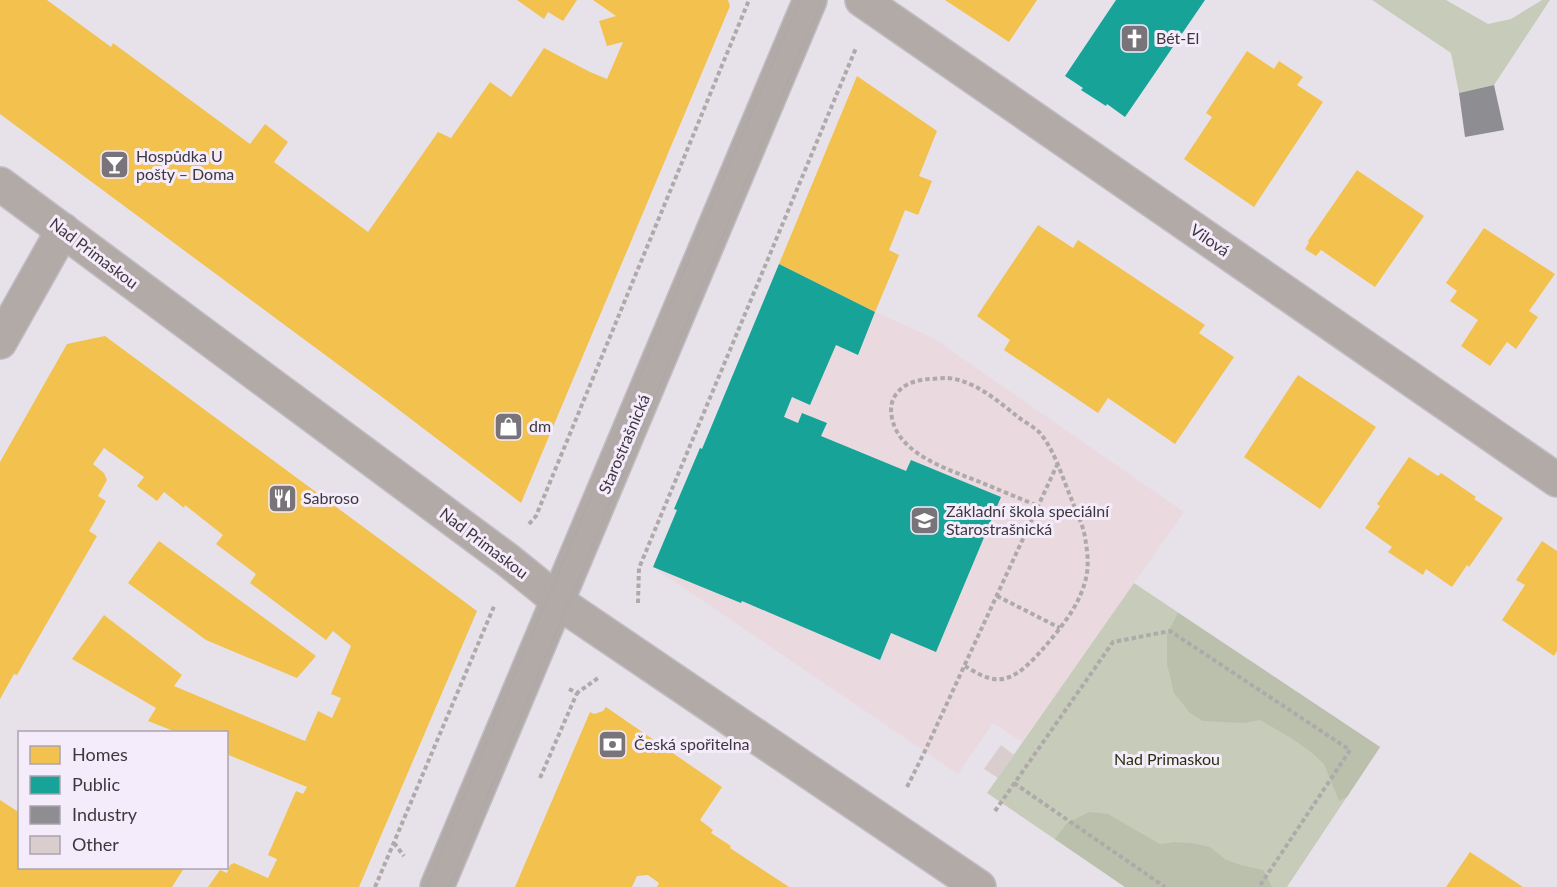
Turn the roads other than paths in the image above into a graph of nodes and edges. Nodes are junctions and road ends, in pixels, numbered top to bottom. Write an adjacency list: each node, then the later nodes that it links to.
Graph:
1 (810, 0): 7 (street, Starostrašnická)
2 (862, 0): 6 (street, Vilová)
3 (0, 184): 4 (street, Nad Primaskou)
4 (63, 230): 5 (street); 7 (street, Nad Primaskou)
5 (0, 342)
6 (1557, 480)
7 (558, 601): 8 (street, Starostrašnická); 9 (street, Nad Primaskou)
8 (437, 887)
9 (979, 887)

